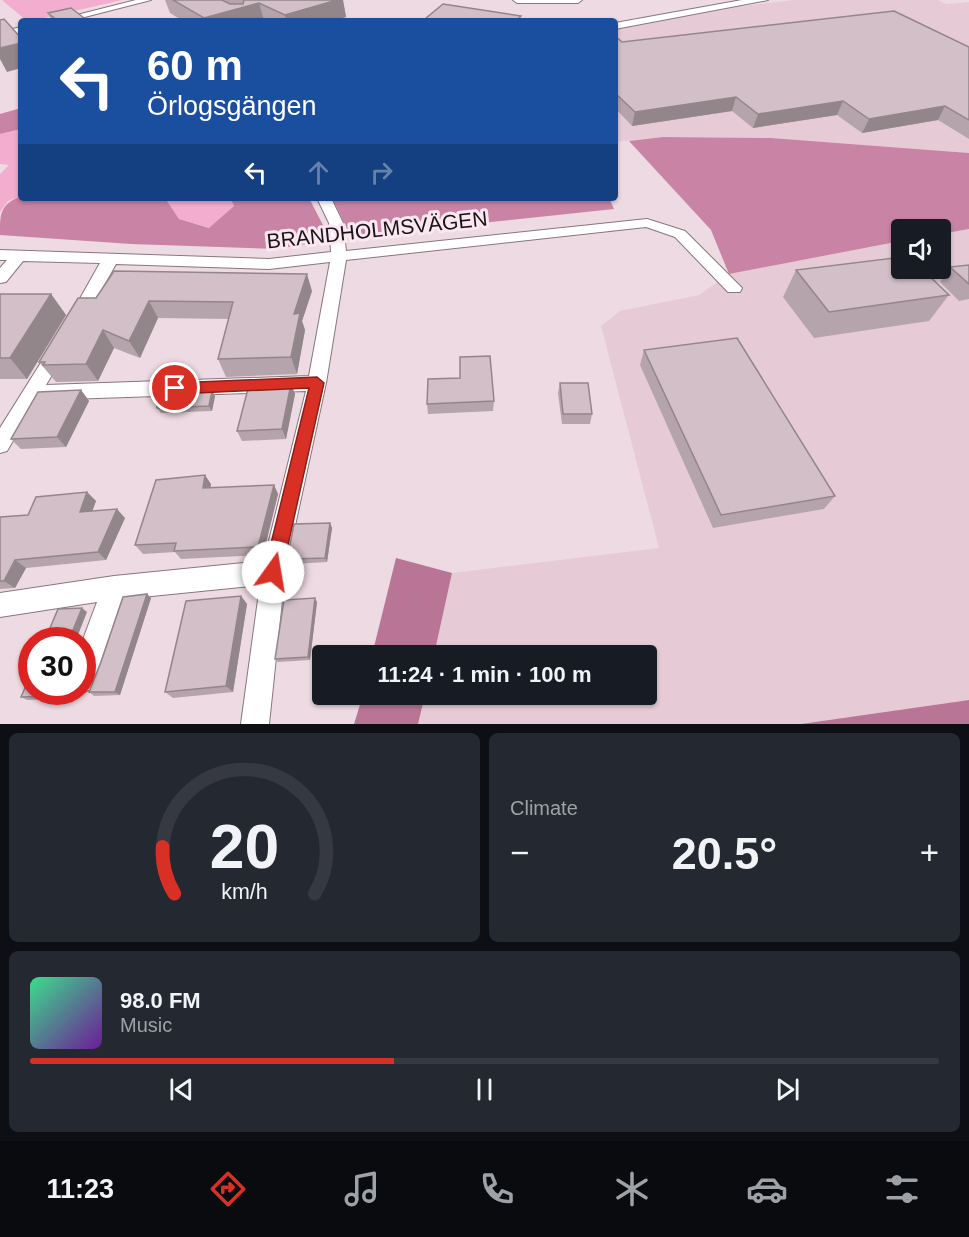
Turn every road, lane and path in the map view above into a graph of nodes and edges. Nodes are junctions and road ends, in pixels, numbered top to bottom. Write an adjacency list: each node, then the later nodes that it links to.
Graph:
1 (147, 0): 5 (street)
2 (517, 0): 3 (street)
3 (579, 0)
4 (764, 0): 6 (street)
5 (71, 18)
6 (618, 25)
7 (18, 31): 8 (street)
8 (0, 35)
9 (325, 201): 12 (street)
10 (0, 255): 11 (street, BRANDHOLMSVÄGEN)
11 (19, 256): 13 (street, BRANDHOLMSVÄGEN); 14 (street)
12 (339, 257): 13 (street, BRANDHOLMSVÄGEN); 15 (street, BRANDHOLMSVÄGEN); 16 (street)
13 (110, 260): 17 (street)
14 (0, 278)
15 (734, 288)
16 (317, 383): 17 (street); 19 (street)
17 (33, 393): 18 (street)
18 (0, 445)
19 (273, 572): 20 (street); 23 (street)
20 (114, 588): 21 (street); 22 (street)
21 (0, 605)
22 (96, 640)
23 (255, 724)

